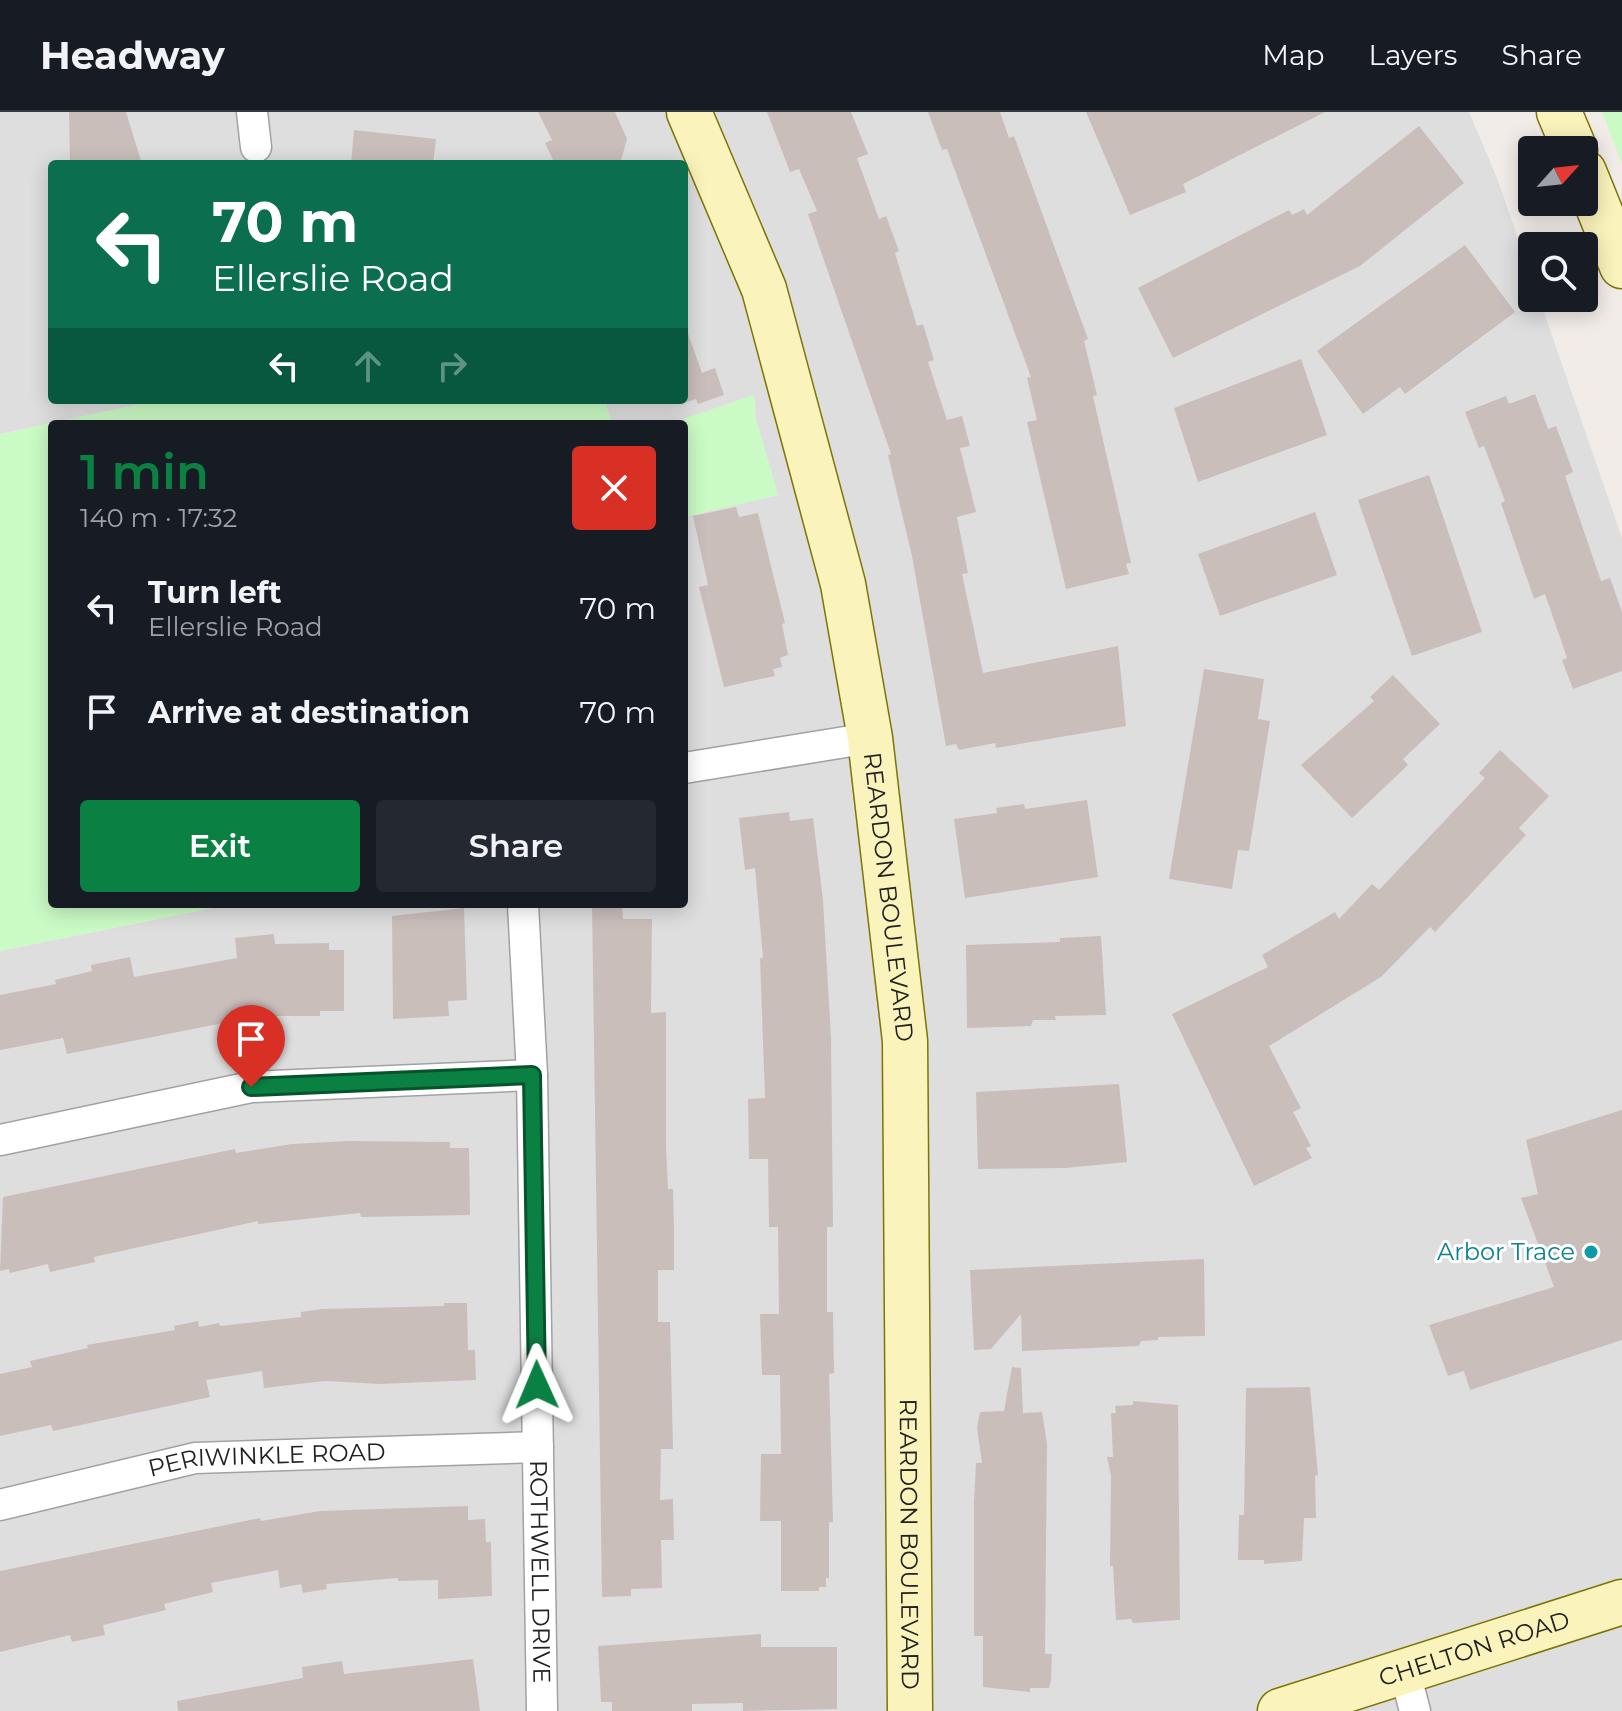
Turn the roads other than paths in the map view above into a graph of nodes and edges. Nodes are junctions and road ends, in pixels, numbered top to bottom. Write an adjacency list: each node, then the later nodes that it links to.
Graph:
1 (252, 112): 5 (street)
2 (689, 112): 8 (street, REARDON BOULEVARD)
3 (1559, 112): 4 (street)
4 (1569, 136)
5 (256, 147)
6 (1598, 207): 7 (street)
7 (1622, 266)
8 (870, 738): 9 (street); 18 (street, REARDON BOULEVARD)
9 (688, 767)
10 (523, 908): 11 (street, ROTHWELL DRIVE)
11 (532, 1075): 12 (street); 13 (street, ROTHWELL DRIVE)
12 (0, 1140)
13 (538, 1447): 14 (street, PERIWINKLE ROAD); 17 (street, ROTHWELL DRIVE)
14 (0, 1505)
15 (1622, 1602): 16 (street, CHELTON ROAD)
16 (1410, 1692): 19 (street, CHELTON ROAD)
17 (542, 1711)
18 (910, 1711)
19 (1280, 1711)

